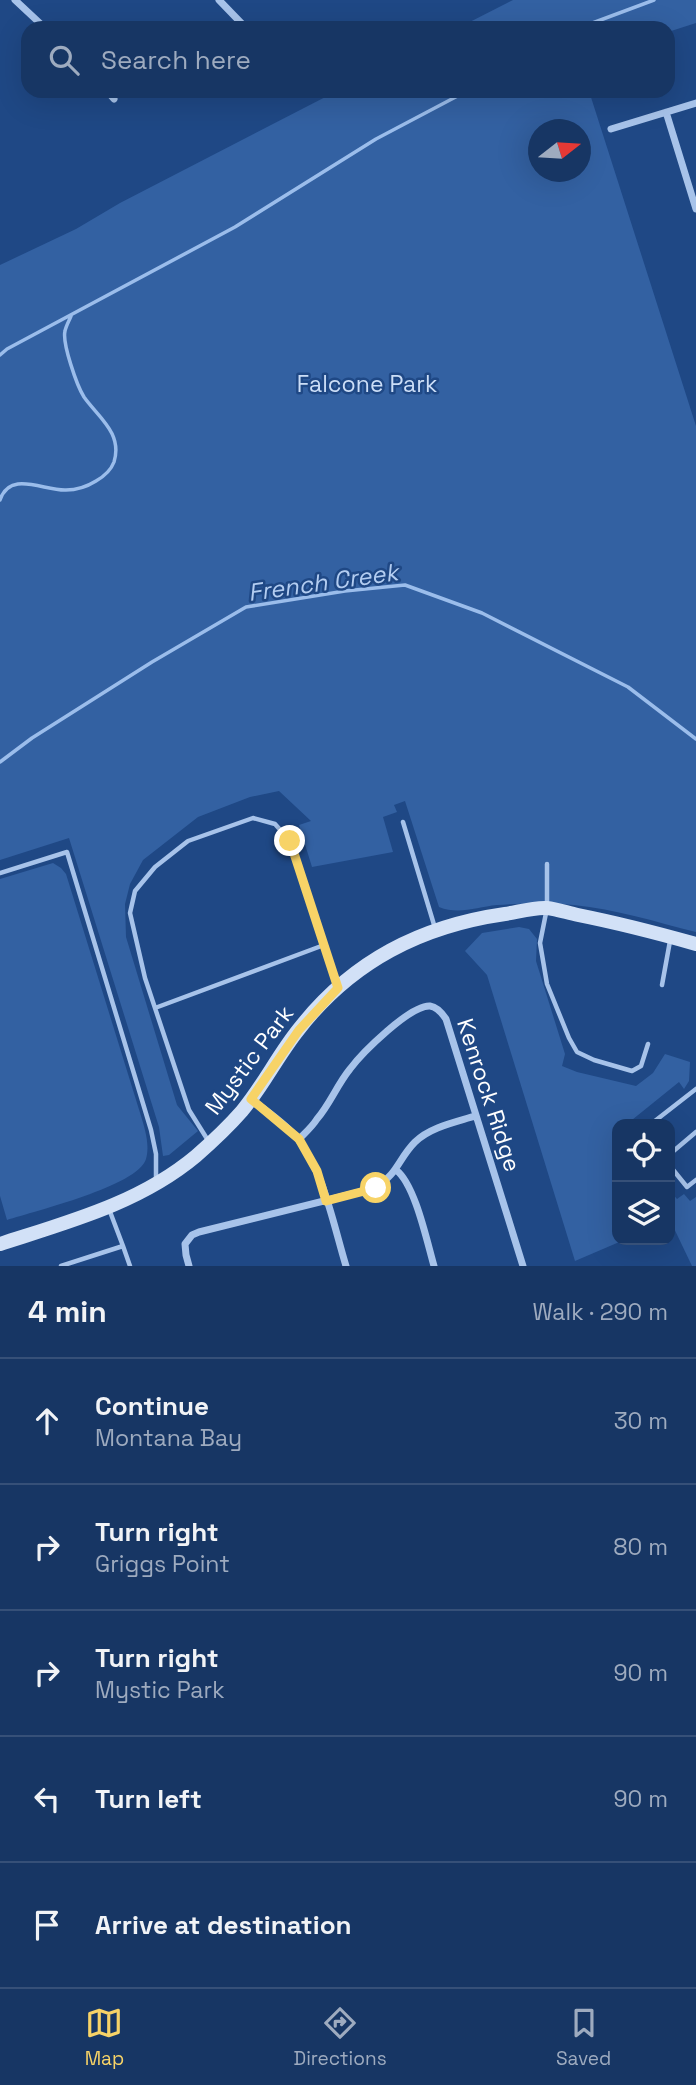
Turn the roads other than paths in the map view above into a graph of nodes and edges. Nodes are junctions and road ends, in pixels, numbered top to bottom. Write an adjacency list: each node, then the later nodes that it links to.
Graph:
1 (15, 0): 3 (street)
2 (219, 0): 4 (street)
3 (38, 21)
4 (239, 21)
5 (696, 103): 6 (street)
6 (666, 112): 7 (street); 8 (street)
7 (611, 129)
8 (696, 209)
9 (403, 822): 13 (lane)
10 (547, 864): 12 (lane)
11 (0, 873): 32 (lane)
12 (547, 908): 13 (street, Mystic Park); 14 (street, Mystic Park); 20 (lane)
13 (436, 929): 18 (street, Mystic Park)
14 (671, 937): 15 (street, Mystic Park); 17 (lane)
15 (696, 944)
16 (324, 945): 18 (lane); 19 (lane); 19 (lane)
17 (662, 985)
18 (338, 988): 22 (street, Mystic Park)
19 (156, 1008): 27 (lane)
20 (648, 1044)
21 (696, 1089): 24 (lane)
22 (251, 1099): 26 (street); 27 (street, Mystic Park)
23 (475, 1116): 26 (street, Kenrock Ridge); 29 (street); 42 (street, Kenrock Ridge)
24 (657, 1119)
25 (696, 1132): 28 (lane)
26 (299, 1139): 33 (street)
27 (210, 1143): 32 (street, Mystic Park)
28 (675, 1150)
29 (396, 1170): 33 (street); 41 (street)
30 (675, 1172): 31 (lane)
31 (696, 1180)
32 (156, 1183): 34 (street, Mystic Park)
33 (326, 1201): 39 (street); 40 (street)
34 (108, 1208): 35 (street, Mystic Park); 36 (lane)
35 (1, 1241)
36 (123, 1246): 37 (lane); 38 (lane)
37 (61, 1266)
38 (130, 1266)
39 (189, 1266)
40 (346, 1266)
41 (434, 1266)
42 (523, 1266)

